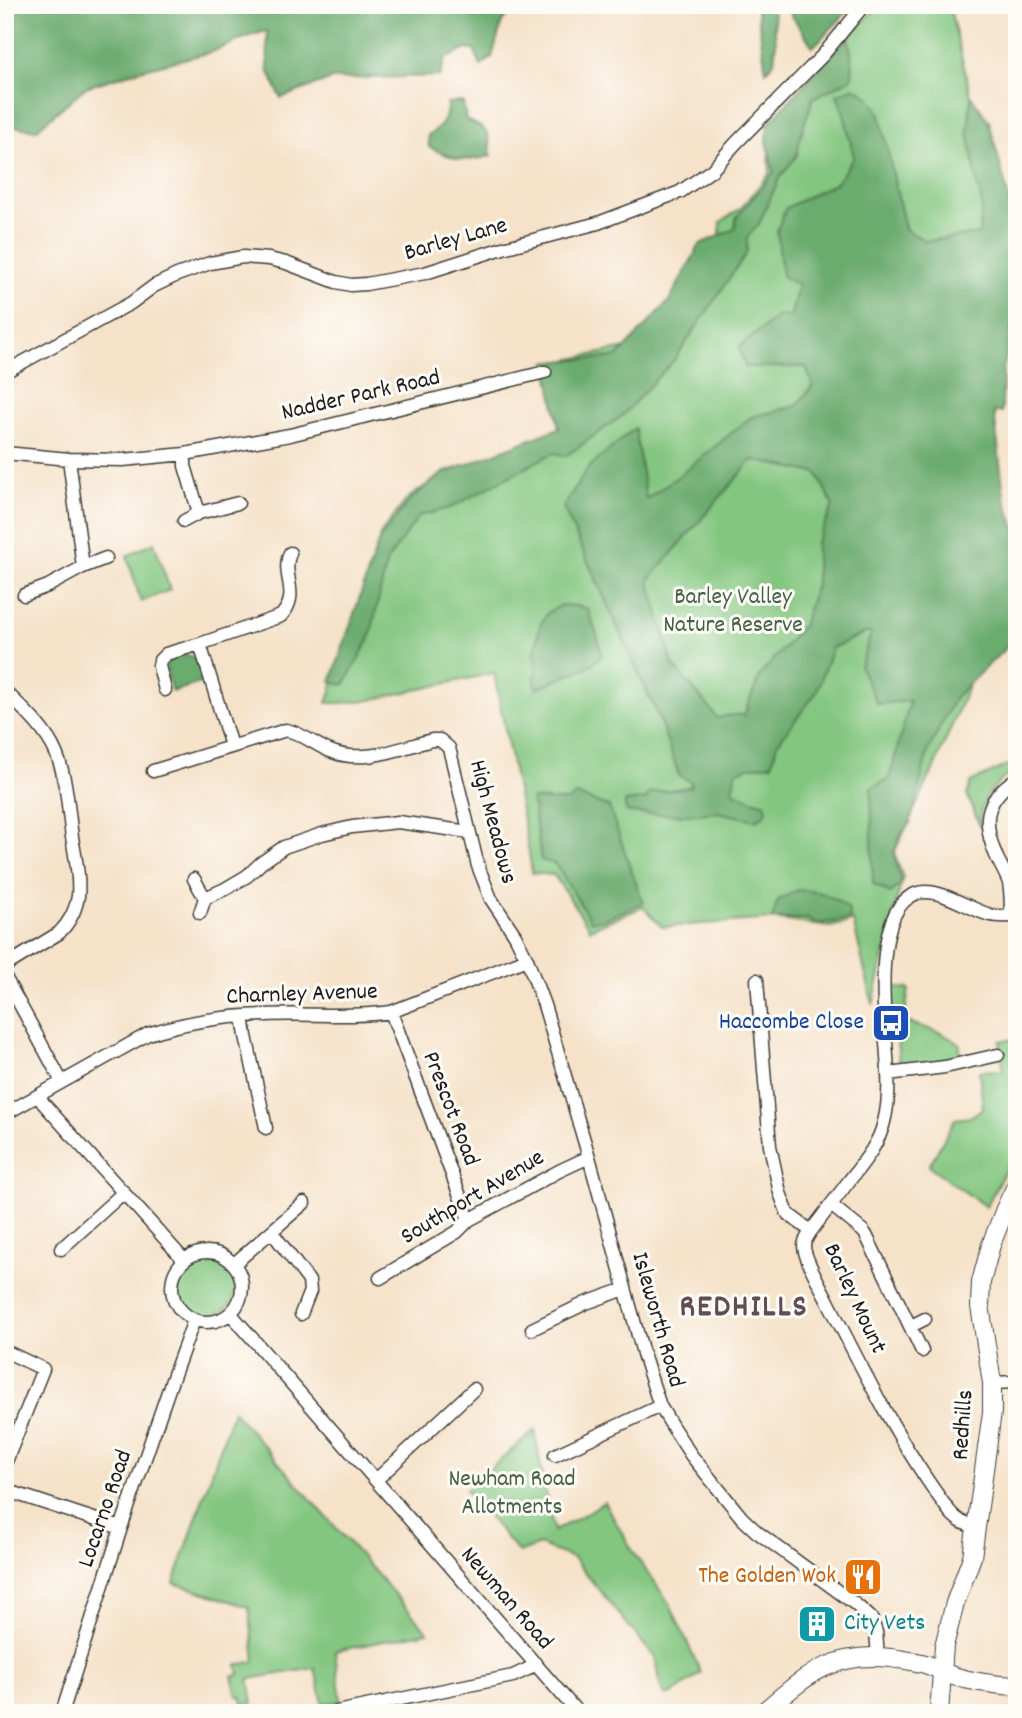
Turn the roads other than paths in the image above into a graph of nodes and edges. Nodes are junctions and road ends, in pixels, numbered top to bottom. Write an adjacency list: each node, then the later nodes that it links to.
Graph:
1 (864, 5): 2 (street, Barley Lane)
2 (5, 372)
3 (545, 372): 5 (street, Nadder Park Road)
4 (5, 453): 6 (street, Nadder Park Road)
5 (185, 454): 6 (street, Nadder Park Road); 8 (street)
6 (69, 458): 12 (street)
7 (238, 503): 8 (street)
8 (199, 513): 9 (street)
9 (184, 521)
10 (284, 557): 14 (street)
11 (106, 558): 12 (street)
12 (83, 567): 13 (street)
13 (24, 595)
14 (200, 644): 15 (street); 17 (street)
15 (165, 690)
16 (5, 691): 26 (street)
17 (231, 746): 18 (street, High Meadows); 20 (street, High Meadows)
18 (153, 771)
19 (1017, 778): 24 (street)
20 (469, 832): 22 (street); 25 (street, High Meadows)
21 (194, 879): 22 (street)
22 (205, 898): 23 (street)
23 (200, 913)
24 (1014, 916): 32 (street)
25 (527, 959): 29 (street, Charnley Avenue); 37 (street, Isleworth Road)
26 (5, 966)
27 (5, 976): 33 (street)
28 (757, 979): 43 (street, Barley Mount)
29 (391, 1012): 30 (street, Charnley Avenue); 42 (street, Prescot Road)
30 (243, 1017): 33 (street, Charnley Avenue); 36 (street)
31 (998, 1055): 32 (street)
32 (888, 1074): 41 (street)
33 (62, 1082): 34 (street, Charnley Avenue)
34 (38, 1095): 35 (street, Charnley Avenue); 39 (street)
35 (5, 1114)
36 (266, 1128)
37 (589, 1157): 42 (street, Southport Avenue); 49 (street, Isleworth Road)
38 (1017, 1184): 59 (street, Redhills)
39 (124, 1192): 45 (street); 46 (street)
40 (304, 1203): 44 (street)
41 (831, 1205): 43 (street); 54 (street)
42 (469, 1220): 48 (street, Southport Avenue)
43 (811, 1231): 66 (street, Barley Mount)
44 (272, 1232): 47 (street); 51 (street)
45 (61, 1249)
46 (184, 1260): 47 (street); 52 (street)
47 (234, 1264): 50 (street)
48 (380, 1278)
49 (625, 1289): 55 (street); 61 (street, Isleworth Road)
50 (231, 1314): 52 (street); 64 (street, Newman Road)
51 (301, 1314)
52 (194, 1320): 67 (street, Locarno Road)
53 (925, 1320): 54 (street)
54 (911, 1326): 57 (street)
55 (532, 1329)
56 (5, 1351): 63 (street)
57 (922, 1351)
58 (1017, 1382): 59 (street)
59 (992, 1383): 66 (street, Redhills)
60 (474, 1389): 64 (street)
61 (660, 1406): 62 (street); 68 (street, Isleworth Road)
62 (555, 1455)
63 (5, 1464)
64 (376, 1480): 69 (street, Newman Road)
65 (5, 1490): 67 (street)
66 (977, 1527): 70 (street, Redhills)
67 (121, 1528): 72 (street, Locarno Road)
68 (878, 1657): 70 (street); 75 (street)
69 (535, 1663): 73 (street); 74 (street, Newman Road)
70 (943, 1672): 71 (street); 76 (street, Redhills)
71 (1017, 1686)
72 (62, 1713)
73 (331, 1713)
74 (578, 1713)
75 (762, 1713)
76 (939, 1713)

